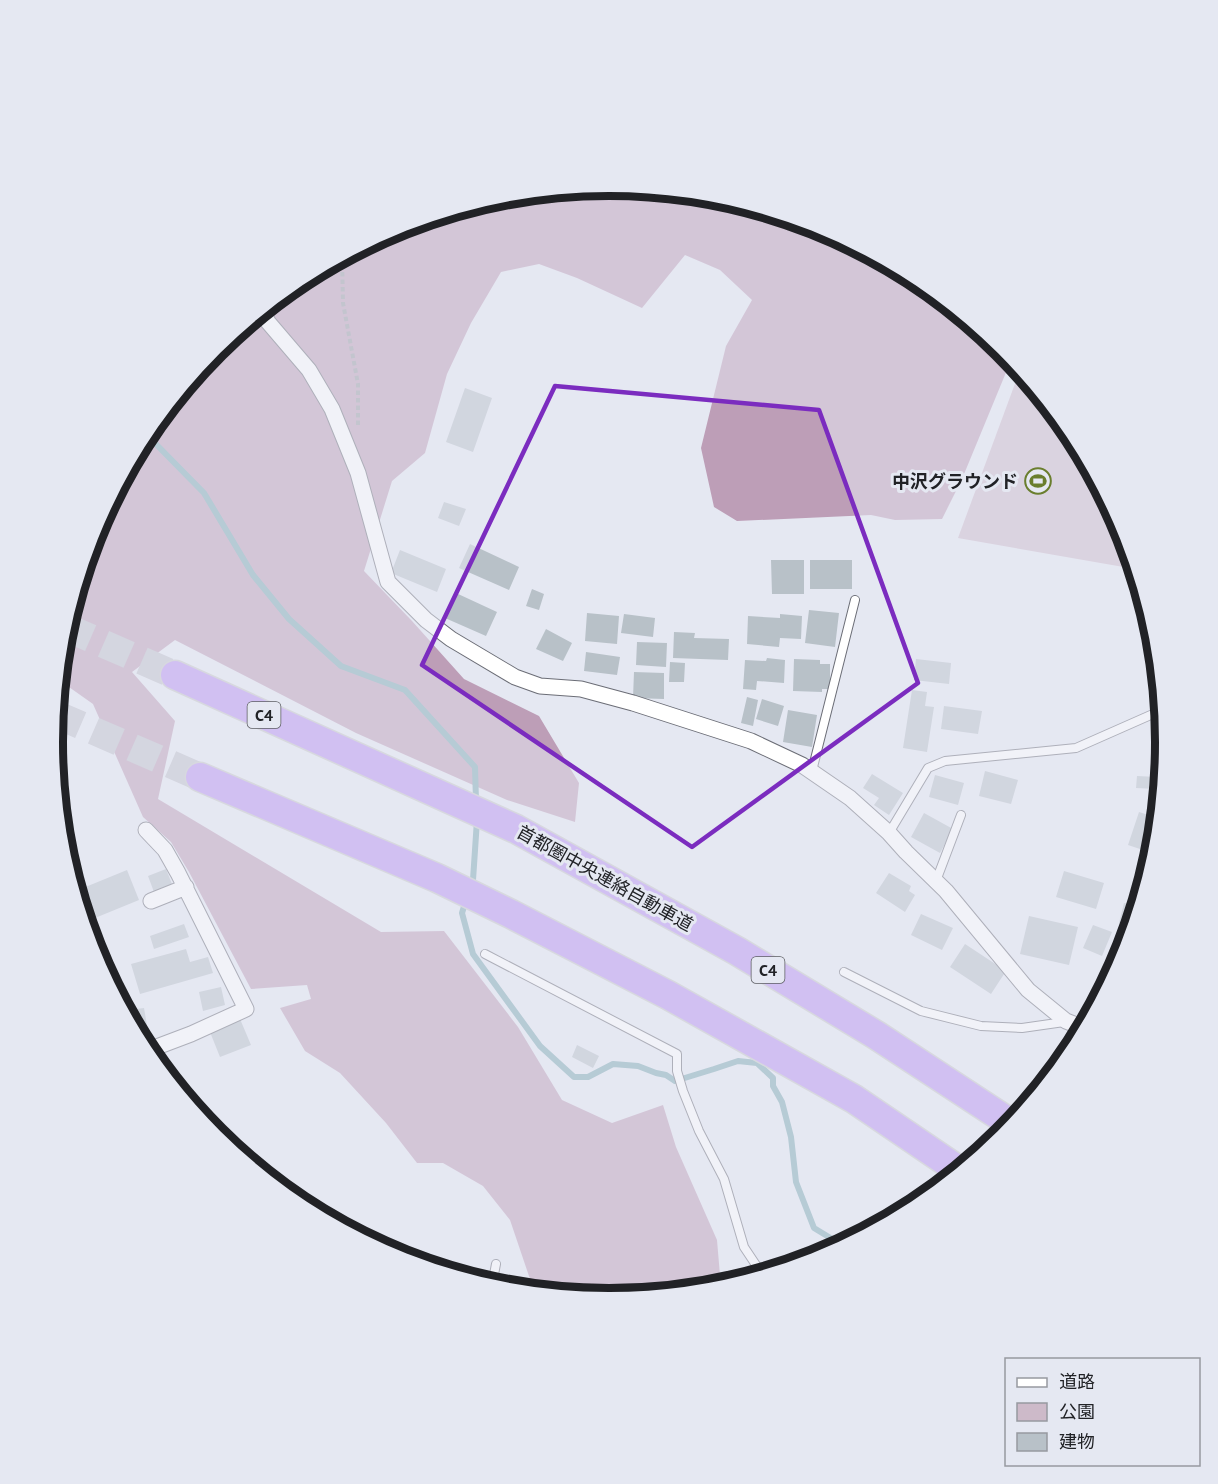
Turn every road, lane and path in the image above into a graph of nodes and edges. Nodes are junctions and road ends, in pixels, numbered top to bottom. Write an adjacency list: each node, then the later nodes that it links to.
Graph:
1 (342, 266): 3 (path)
2 (266, 318): 7 (street)
3 (358, 429)
4 (855, 600): 7 (lane)
5 (175, 675): 20 (highway, 首都圏中央連絡自動車道 / C4)
6 (1154, 713): 11 (lane)
7 (812, 771): 11 (street)
8 (200, 777): 21 (highway)
9 (961, 815): 12 (lane)
10 (146, 830): 13 (street)
11 (889, 833): 12 (street)
12 (936, 881): 17 (street)
13 (186, 887): 14 (street); 19 (street)
14 (151, 901)
15 (485, 954): 23 (lane)
16 (844, 972): 17 (lane)
17 (1066, 1022): 18 (street)
18 (1076, 1025)
19 (156, 1047)
20 (1004, 1119)
21 (953, 1166)
22 (496, 1264): 24 (lane)
23 (758, 1267)
24 (494, 1276)

